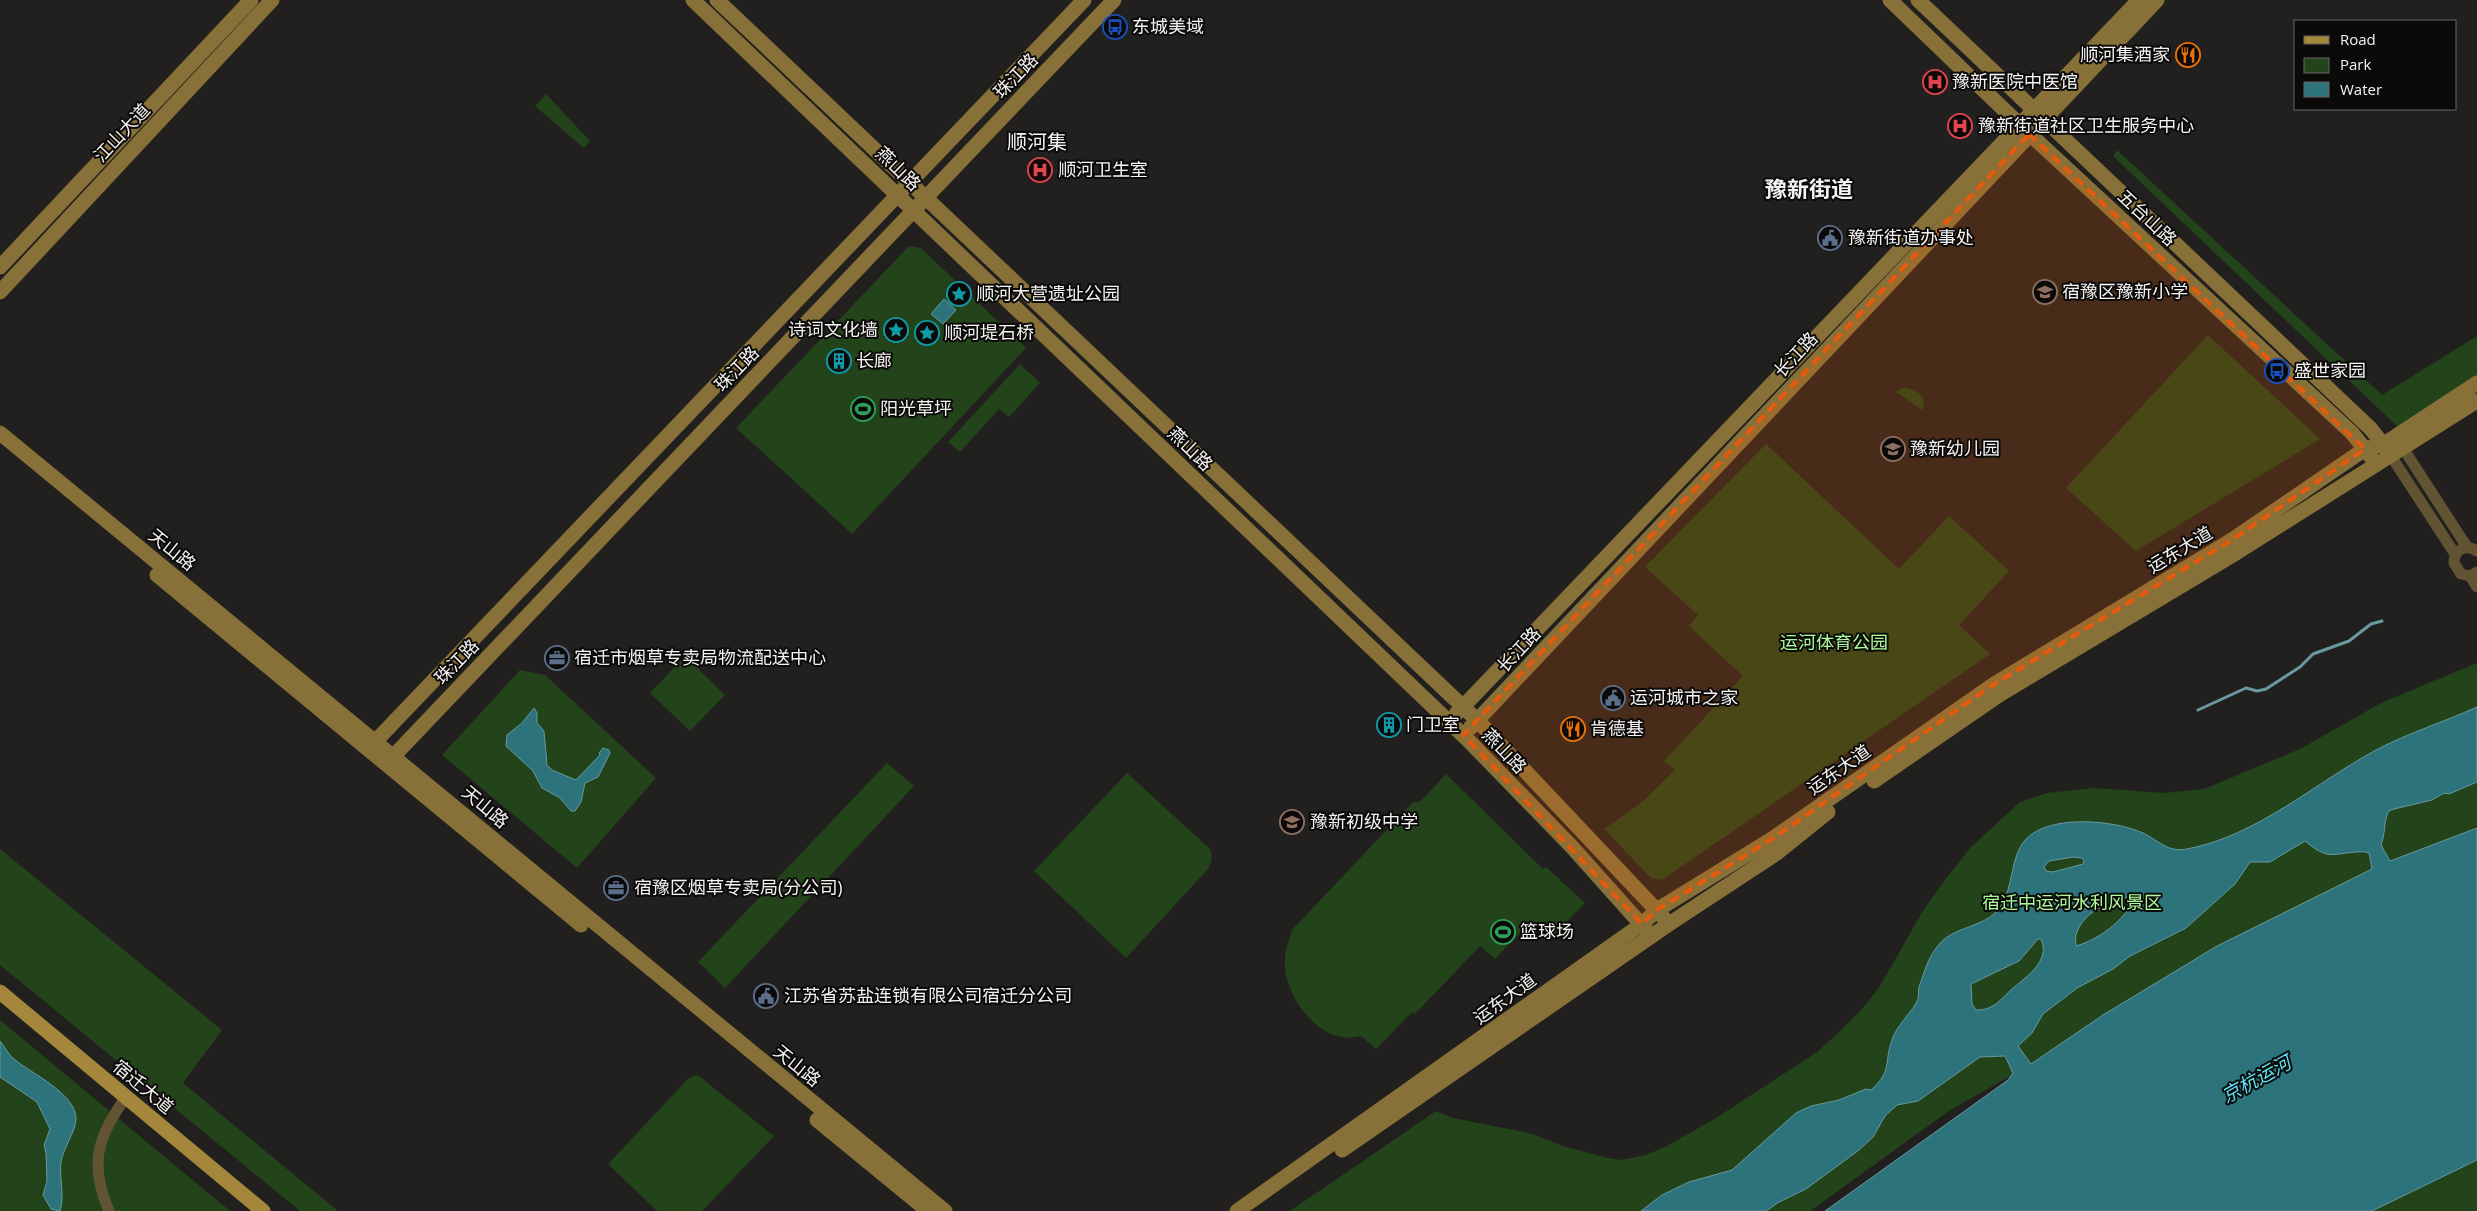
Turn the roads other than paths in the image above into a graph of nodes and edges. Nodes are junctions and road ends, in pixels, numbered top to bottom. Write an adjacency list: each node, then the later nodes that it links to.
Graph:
1 (251, 0): 17 (street, 江山大道)
2 (272, 0): 18 (street, 江山大道)
3 (693, 0): 14 (street, 燕山路)
4 (717, 0): 13 (street, 燕山路)
5 (1084, 0): 13 (street, 珠江路)
6 (1114, 0): 15 (street, 珠江路)
7 (1890, 0): 12 (street, 五台山路)
8 (1918, 0): 11 (street, 五台山路)
9 (2139, 0): 11 (street, 长江路)
10 (2157, 0): 11 (street, 长江路)
11 (2038, 116): 12 (street, 长江路); 24 (street, 五台山路)
12 (2024, 130): 23 (street, 五台山路); 30 (street, 长江路); 31 (street, 长江路)
13 (910, 181): 14 (street, 珠江路); 15 (street, 燕山路)
14 (897, 194): 16 (street, 燕山路); 34 (street, 珠江路)
15 (927, 197): 16 (street, 珠江路); 30 (street, 燕山路)
16 (914, 210): 32 (street, 燕山路); 35 (street, 珠江路)
17 (0, 266)
18 (0, 292)
19 (2477, 383): 24 (street, 运东大道)
20 (2477, 401): 24 (street, 运东大道)
21 (0, 434): 34 (street, 天山路)
22 (0, 446): 34 (street, 天山路)
23 (2365, 449): 24 (street, 运东大道); 25 (street, 五台山路); 36 (street, 运东大道)
24 (2393, 449): 25 (street, 运东大道); 26 (street); 27 (street)
25 (2377, 464): 37 (street, 运东大道)
26 (2472, 549): 27 (street)
27 (2456, 554): 28 (street)
28 (2473, 574): 29 (street)
29 (2477, 587)
30 (1463, 708): 31 (street, 燕山路); 32 (street, 长江路)
31 (1478, 721): 33 (street, 长江路); 36 (street, 燕山路)
32 (1448, 722): 33 (street, 燕山路)
33 (1463, 736): 38 (street, 燕山路)
34 (371, 745): 35 (street, 天山路)
35 (390, 760): 45 (street, 天山路); 46 (street, 天山路)
36 (1657, 910): 37 (street, 燕山路); 38 (street, 运东大道)
37 (1669, 924): 38 (street, 运东大道)
38 (1646, 930): 47 (street, 运东大道); 48 (street, 运东大道)
39 (0, 992): 41 (main road, 宿迁大道)
40 (0, 1005): 41 (main road, 宿迁大道)
41 (123, 1101): 42 (street); 43 (main road, 宿迁大道); 44 (main road, 宿迁大道)
42 (109, 1211)
43 (248, 1211)
44 (263, 1211)
45 (928, 1211)
46 (945, 1211)
47 (1237, 1211)
48 (1254, 1211)

